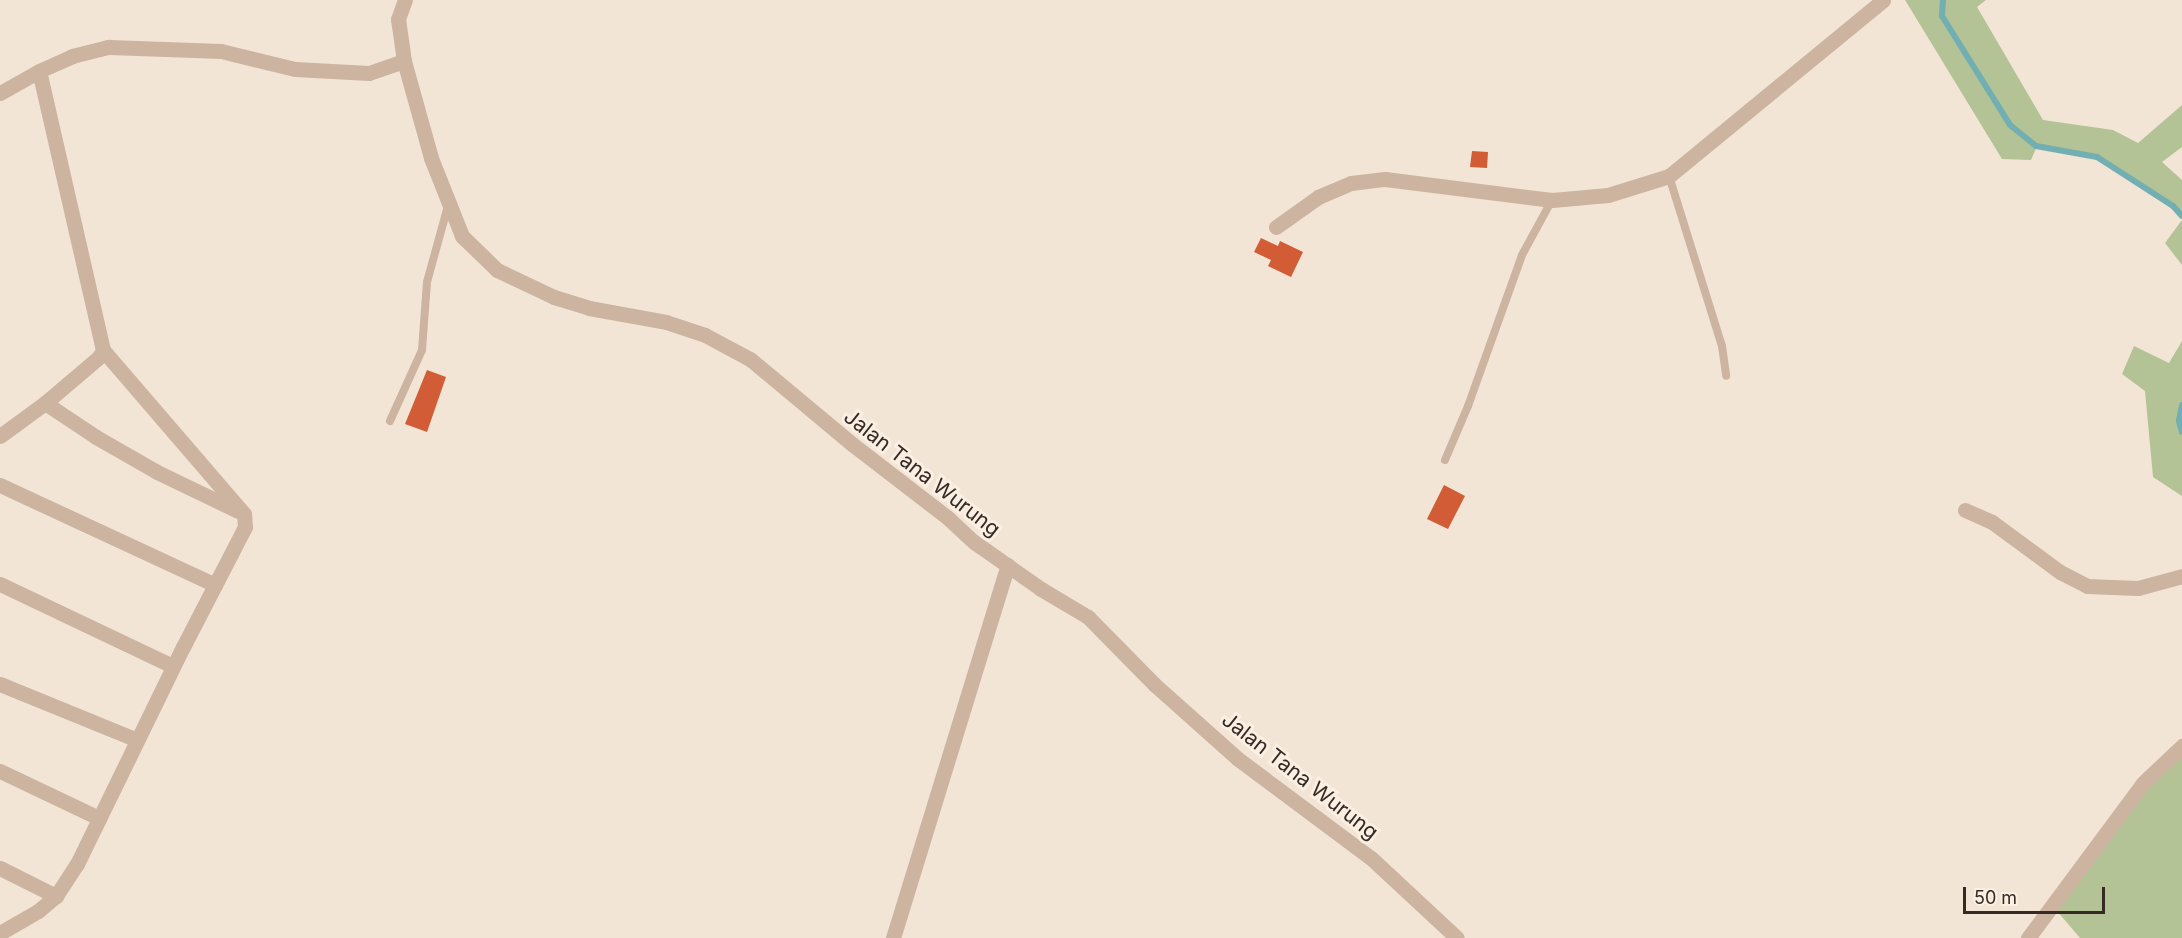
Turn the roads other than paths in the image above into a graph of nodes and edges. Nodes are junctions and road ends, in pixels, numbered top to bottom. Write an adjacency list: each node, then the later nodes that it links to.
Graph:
1 (405, 0): 3 (street, Jalan Tana Wurung)
2 (1883, 0): 6 (street)
3 (404, 61): 4 (street); 8 (street, Jalan Tana Wurung)
4 (39, 71): 5 (street); 10 (street)
5 (0, 93)
6 (1669, 176): 7 (street); 11 (lane)
7 (1552, 200): 9 (street); 15 (lane)
8 (449, 201): 13 (lane); 19 (street, Jalan Tana Wurung)
9 (1276, 227)
10 (103, 350): 12 (street); 18 (street)
11 (1726, 376)
12 (45, 403): 14 (street); 18 (street)
13 (390, 421)
14 (0, 436)
15 (1445, 460)
16 (0, 485): 22 (street)
17 (1965, 510): 20 (street)
18 (244, 514): 22 (street)
19 (1008, 565): 32 (street); 33 (street, Jalan Tana Wurung)
20 (2182, 576)
21 (0, 584): 23 (street)
22 (216, 585): 23 (street)
23 (174, 666): 25 (street)
24 (0, 684): 25 (street)
25 (137, 740): 28 (street)
26 (2182, 746): 34 (street)
27 (0, 771): 28 (street)
28 (99, 818): 30 (street)
29 (0, 868): 30 (street)
30 (56, 896): 31 (street)
31 (0, 933)
32 (893, 938)
33 (1457, 938)
34 (2028, 938)

